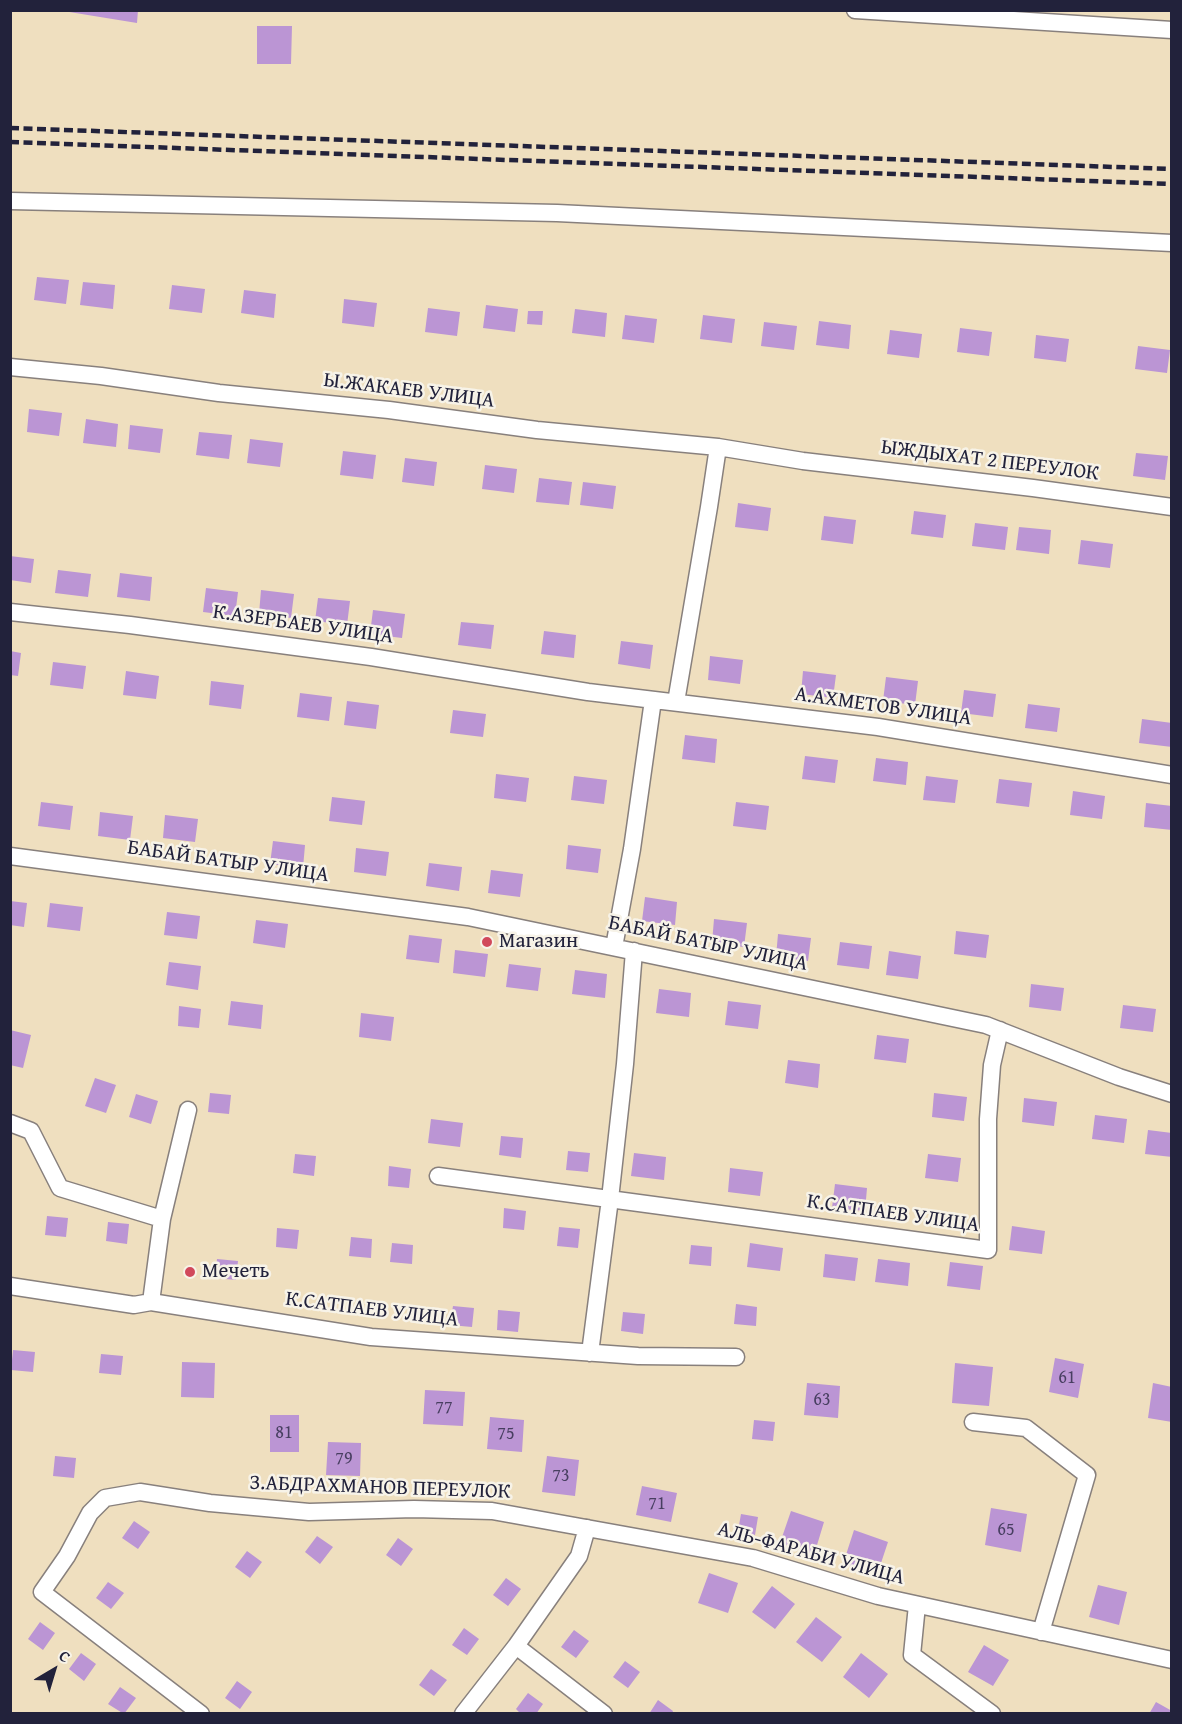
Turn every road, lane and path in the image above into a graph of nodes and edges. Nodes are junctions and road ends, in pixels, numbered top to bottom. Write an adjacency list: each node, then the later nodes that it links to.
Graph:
1 (855, 10): 2 (street)
2 (1172, 30)
3 (10, 201): 4 (street)
4 (1172, 243)
5 (10, 367): 6 (street, Ы.ЖАКАЕВ УЛИЦА)
6 (717, 447): 7 (street, Ы.ЖАКАЕВ УЛИЦА); 12 (street)
7 (803, 461): 8 (street, ЫЖДЫХАТ 2 ПЕРЕУЛОК)
8 (1172, 507)
9 (10, 612): 10 (street, К.АЗЕРБАЕВ УЛИЦА)
10 (588, 692): 11 (street, А.АХМЕТОВ УЛИЦА)
11 (653, 700): 12 (street, А.АХМЕТОВ УЛИЦА); 15 (street)
12 (676, 702): 13 (street, А.АХМЕТОВ УЛИЦА)
13 (1172, 775)
14 (10, 856): 15 (street, БАБАЙ БАТЫР УЛИЦА)
15 (614, 947): 16 (street, БАБАЙ БАТЫР УЛИЦА)
16 (634, 951): 17 (street, БАБАЙ БАТЫР УЛИЦА); 22 (street)
17 (1000, 1030): 18 (street, БАБАЙ БАТЫР УЛИЦА); 22 (street, К.САТПАЕВ УЛИЦА)
18 (1172, 1094)
19 (189, 1110): 23 (street)
20 (10, 1123): 23 (street)
21 (438, 1176): 22 (street, К.САТПАЕВ УЛИЦА)
22 (610, 1199): 26 (street)
23 (162, 1219): 25 (street)
24 (10, 1286): 25 (street, К.САТПАЕВ УЛИЦА)
25 (151, 1302): 26 (street, К.САТПАЕВ УЛИЦА)
26 (590, 1353): 27 (street, К.САТПАЕВ УЛИЦА)
27 (736, 1357)
28 (973, 1422): 31 (street)
29 (587, 1528): 30 (street, АЛЬ-ФАРАБИ УЛИЦА); 32 (street); 34 (street, З.АБДРАХМАНОВ ПЕРЕУЛОК)
30 (917, 1605): 31 (street, АЛЬ-ФАРАБИ УЛИЦА); 37 (street, АЛЬ-ФАРАБИ УЛИЦА)
31 (1041, 1632): 33 (street, АЛЬ-ФАРАБИ УЛИЦА)
32 (516, 1646): 35 (street); 36 (street)
33 (1172, 1660)
34 (201, 1713)
35 (463, 1713)
36 (603, 1713)
37 (992, 1713)

